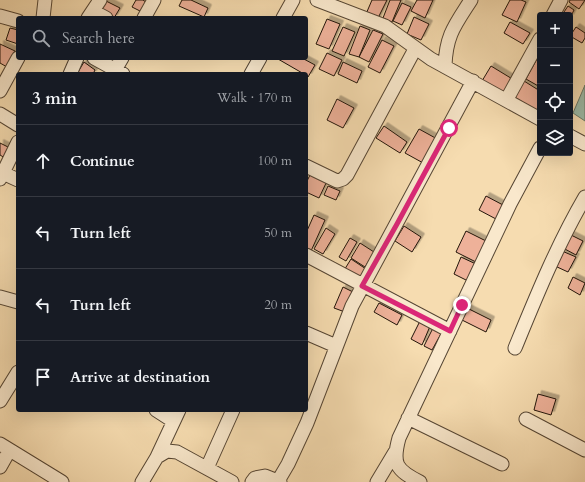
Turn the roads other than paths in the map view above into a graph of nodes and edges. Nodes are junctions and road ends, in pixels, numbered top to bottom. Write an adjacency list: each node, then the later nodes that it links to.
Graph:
1 (45, 0): 10 (street)
2 (154, 0): 12 (street)
3 (293, 0): 13 (street)
4 (317, 0): 16 (street)
5 (470, 0): 22 (street)
6 (561, 0): 8 (street)
7 (94, 10): 11 (street)
8 (555, 12)
9 (0, 16): 14 (street)
10 (42, 16)
11 (103, 16)
12 (145, 16)
13 (284, 16)
14 (16, 20)
15 (537, 44): 28 (street)
16 (416, 49): 22 (street); 36 (street)
17 (17, 60): 27 (street)
18 (76, 60): 23 (street)
19 (98, 60): 24 (street)
20 (122, 60): 24 (street)
21 (259, 60): 25 (street)
22 (445, 66): 26 (street)
23 (71, 72)
24 (119, 72)
25 (252, 72)
26 (473, 81): 28 (street); 41 (street)
27 (0, 91)
28 (507, 99): 30 (street)
29 (0, 114): 31 (street)
30 (537, 117)
31 (16, 124)
32 (573, 138): 33 (street)
33 (585, 144)
34 (16, 146): 37 (street)
35 (537, 154): 44 (street)
36 (308, 167)
37 (2, 176): 38 (street)
38 (16, 180)
39 (585, 197): 47 (street)
40 (308, 256): 41 (street)
41 (362, 286): 44 (street); 46 (street)
42 (0, 297): 43 (street)
43 (16, 301)
44 (450, 331): 53 (street)
45 (308, 334): 46 (street)
46 (336, 346): 62 (street)
47 (515, 348)
48 (16, 375): 49 (street)
49 (0, 400)
50 (164, 412): 52 (street)
51 (232, 412): 61 (street)
52 (176, 415): 58 (street)
53 (408, 418): 57 (street); 59 (street)
54 (526, 419): 56 (street)
55 (5, 448): 60 (street); 63 (street)
56 (585, 450)
57 (395, 452): 67 (street); 68 (street)
58 (157, 457): 61 (street); 64 (street)
59 (502, 464)
60 (0, 467)
61 (207, 468): 65 (street)
62 (279, 481): 66 (street)
63 (62, 482)
64 (142, 482)
65 (232, 482)
66 (252, 482)
67 (377, 482)
68 (420, 482)

